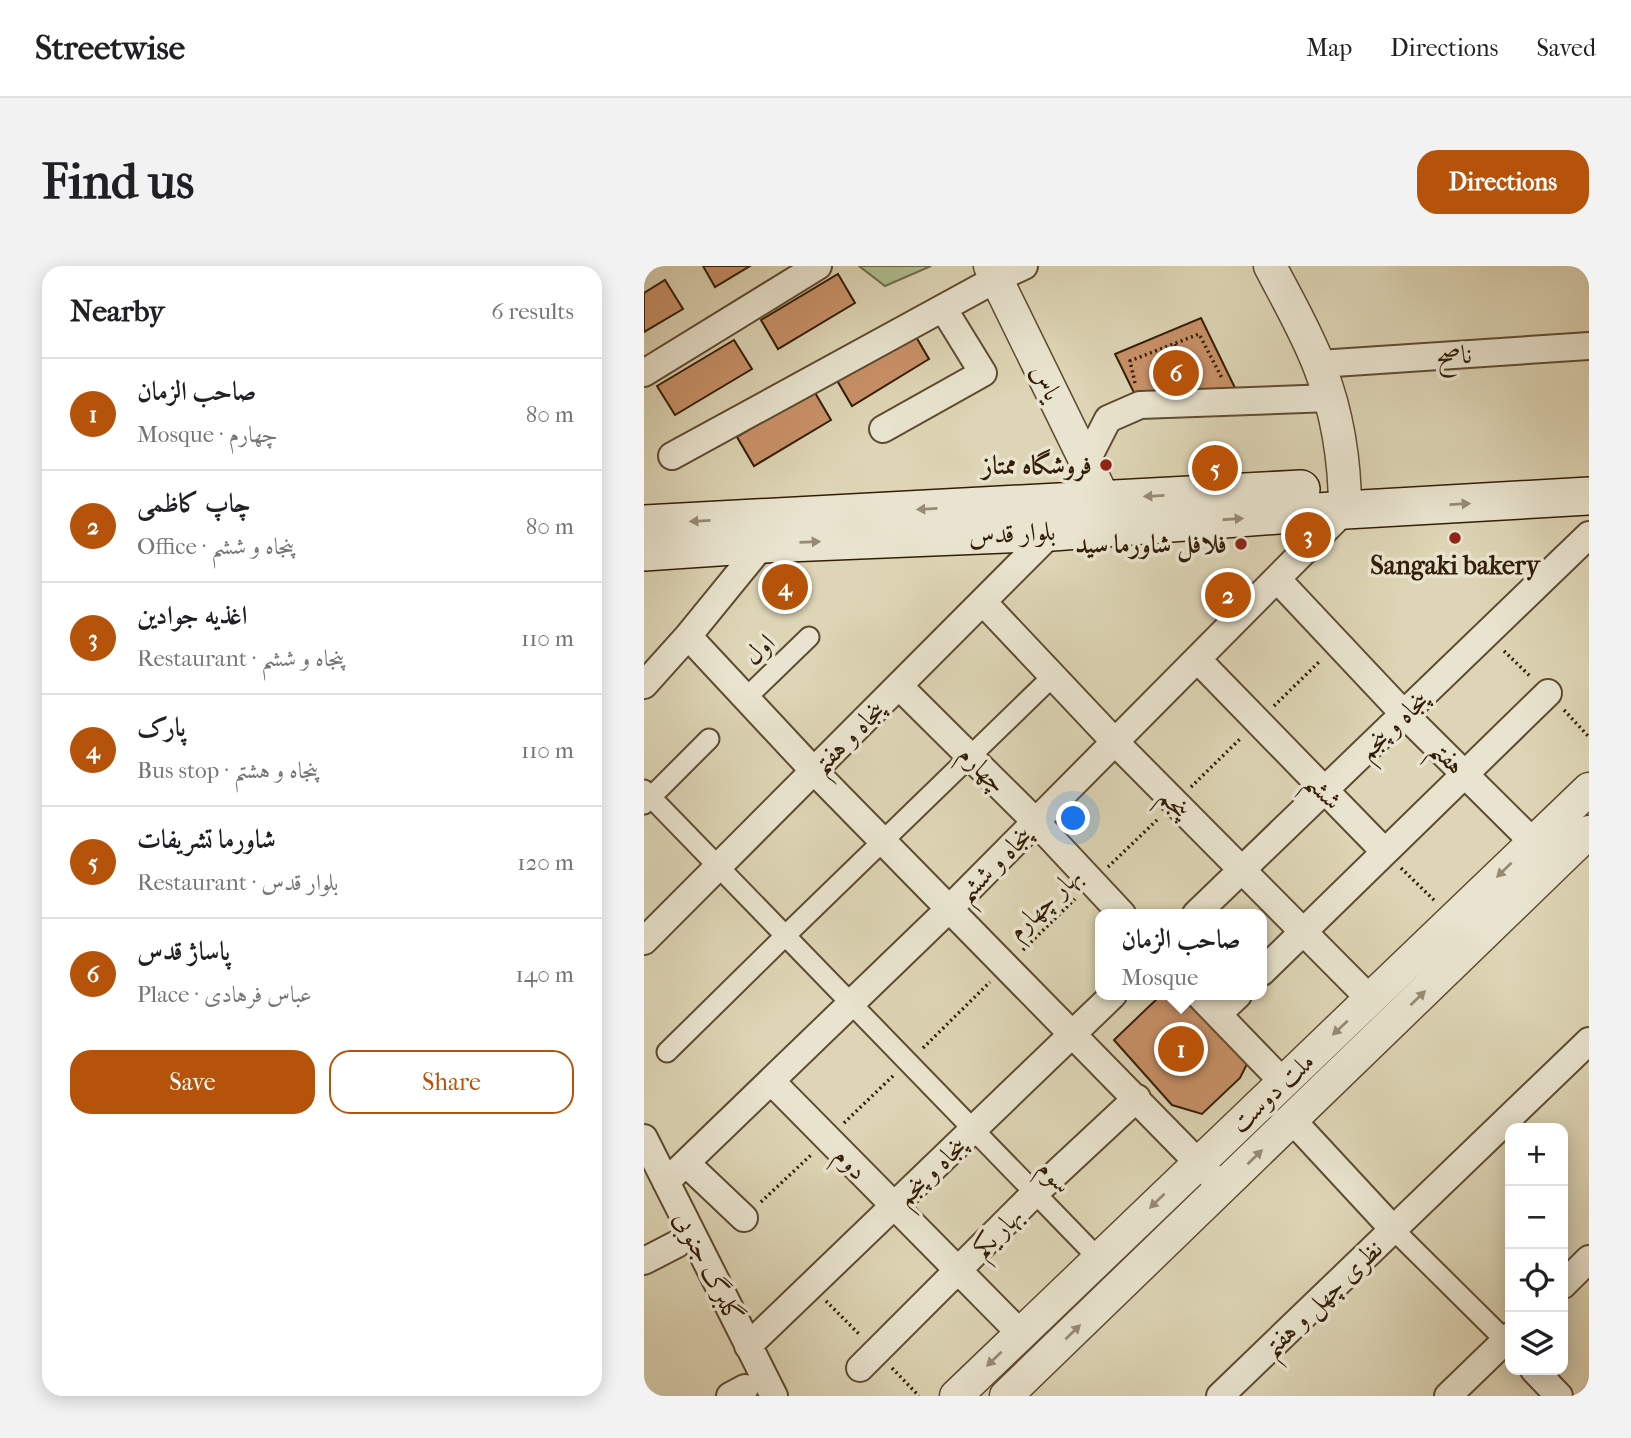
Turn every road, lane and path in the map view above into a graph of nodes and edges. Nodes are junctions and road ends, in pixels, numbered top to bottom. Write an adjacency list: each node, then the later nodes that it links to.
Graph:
1 (818, 266): 9 (street)
2 (1270, 266): 7 (street)
3 (1004, 270): 4 (street); 15 (street, یاس)
4 (943, 308): 13 (street); 14 (street)
5 (1175, 344): 8 (path); 10 (path); 12 (path)
6 (1589, 346): 7 (street, ناصح)
7 (1319, 364): 11 (street)
8 (1191, 371): 10 (path); 12 (path)
9 (644, 373)
10 (1137, 394): 12 (street); 15 (street)
11 (1331, 398): 12 (street); 18 (street)
12 (1221, 402)
13 (883, 429)
14 (672, 456)
15 (1086, 462): 19 (street, یاس)
16 (1589, 472): 18 (main road, بلوار قدس)
17 (1589, 496): 18 (main road, بلوار قدس, one-way to 17)
18 (1345, 498): 19 (main road, بلوار قدس, one-way to 19); 21 (main road, بلوار قدس, one-way to 18); 26 (street, پنجاه و ششم)
19 (1104, 499): 20 (main road, بلوار قدس, one-way to 20)
20 (644, 524)
21 (1052, 532): 23 (main road, بلوار قدس, one-way to 21); 28 (street, پنجاه و هفتم)
22 (1589, 535): 38 (street, پنجاه و پنجم)
23 (763, 544): 24 (main road, بلوار قدس); 27 (street)
24 (691, 549): 25 (main road, بلوار قدس); 27 (street)
25 (644, 552)
26 (1277, 579): 31 (street, هفتم); 32 (street, پنجاه و ششم)
27 (731, 585): 29 (street)
28 (983, 602): 33 (street, پنجم); 35 (street, پنجاه و هفتم)
29 (688, 636): 34 (street); 37 (street)
30 (810, 637): 37 (street, اول)
31 (1338, 643): 38 (street, هفتم); 39 (path, بهار چهارم)
32 (1197, 659): 39 (street, ششم); 41 (street, پنجاه و ششم)
33 (1053, 676): 41 (street, پنجم); 42 (street)
34 (644, 685)
35 (899, 686): 42 (street, چهارم); 43 (street, پنجاه و هفتم)
36 (1548, 693): 44 (street)
37 (746, 698): 43 (street)
38 (1404, 714): 44 (street, هفتم); 46 (street, پنجاه و پنجم)
39 (1257, 722): 46 (street, ششم); 48 (path, بهار چهارم)
40 (709, 739): 47 (street)
41 (1115, 742): 48 (street, پنجم); 49 (street, پنجاه و ششم)
42 (971, 757): 49 (street, چهارم); 51 (street)
43 (814, 771): 51 (street); 54 (street, پنجاه و هفتم)
44 (1465, 775): 52 (street, هفتم); 53 (street)
45 (1589, 789): 52 (street, ملت دوست)
46 (1325, 792): 53 (street, ششم); 55 (street, پنجاه و پنجم)
47 (646, 797): 54 (street, سوم)
48 (1175, 803): 55 (street, پنجم); 56 (path, بهار چهارم)
49 (1036, 822): 56 (street, چهارم); 57 (street, پنجاه و ششم)
50 (1589, 832): 79 (street, ملت دوست, one-way to 50)
51 (884, 841): 57 (street); 62 (street)
52 (1533, 842): 60 (street, ملت دوست, one-way to 60)
53 (1385, 852): 60 (path); 61 (street)
54 (718, 867): 62 (street, سوم); 63 (street, پنجاه و هفتم)
55 (1242, 871): 59 (street, پنجاه و پنجم); 61 (street, پنجم)
56 (1093, 883): 58 (street, چهارم); 64 (path, بهار چهارم)
57 (949, 909): 64 (street); 70 (street, پنجاه و ششم)
58 (1117, 909)
59 (1201, 909)
60 (1454, 919): 66 (street, ملت دوست)
61 (1302, 932): 65 (street); 66 (street, پنجم)
62 (785, 936): 70 (street, سوم); 74 (street)
63 (644, 941)
64 (1007, 966): 72 (street); 75 (path, بهار چهارم)
65 (1267, 967)
66 (1370, 999): 77 (street, ملت دوست, one-way to 77)
67 (1108, 1000): 72 (street, پنجاه و پنجم)
68 (1204, 1000): 71 (street)
69 (1233, 1000): 71 (street)
70 (851, 1004): 75 (street, سوم); 76 (street, پنجاه و ششم)
71 (1218, 1014): 77 (street)
72 (1074, 1033): 78 (street); 80 (street, پنجاه و پنجم)
73 (1589, 1041): 90 (street, نظری چهل و هفتم)
74 (667, 1052)
75 (908, 1062): 80 (street, سوم); 82 (path, بهار چهارم)
76 (771, 1081): 82 (street, دوم); 84 (street, پنجاه و ششم)
77 (1283, 1082): 83 (street, ملت دوست)
78 (1138, 1098): 83 (street); 87 (street, بهار یکم)
79 (1293, 1121): 86 (street, ملت دوست, one-way to 79); 90 (street)
80 (974, 1130): 87 (street, سوم); 88 (street, پنجاه و پنجم)
81 (644, 1138): 85 (street, گلبرگ جنوبی)
82 (827, 1139): 88 (street, دوم); 89 (path, بهار چهارم)
83 (1199, 1162): 86 (street); 92 (street, ملت دوست, one-way to 92)
84 (686, 1163): 85 (street, پنجاه و ششم); 89 (street)
85 (666, 1182): 100 (street, گلبرگ جنوبی)
86 (1223, 1188): 105 (street, ملت دوست, one-way to 86)
87 (1035, 1193): 92 (street, سوم); 95 (street, بهار یکم)
88 (894, 1207): 95 (street, دوم); 100 (street, پنجاه و پنجم)
89 (744, 1218)
90 (1394, 1230): 98 (street); 106 (street, نظری چهل و هفتم)
91 (677, 1244): 94 (street)
92 (1098, 1258): 97 (street, ملت دوست)
93 (1589, 1259): 96 (street)
94 (644, 1261)
95 (958, 1271): 97 (street, دوم); 101 (street, بهار یکم)
96 (1568, 1280)
97 (1020, 1333): 104 (street, ملت دوست, one-way to 104)
98 (1505, 1336)
99 (1505, 1344): 107 (street)
100 (748, 1346): 103 (street, گلبرگ جنوبی)
101 (860, 1368)
102 (1539, 1375): 108 (street)
103 (774, 1396)
104 (956, 1396)
105 (1006, 1396)
106 (1220, 1396)
107 (1448, 1396)
108 (1559, 1396)

